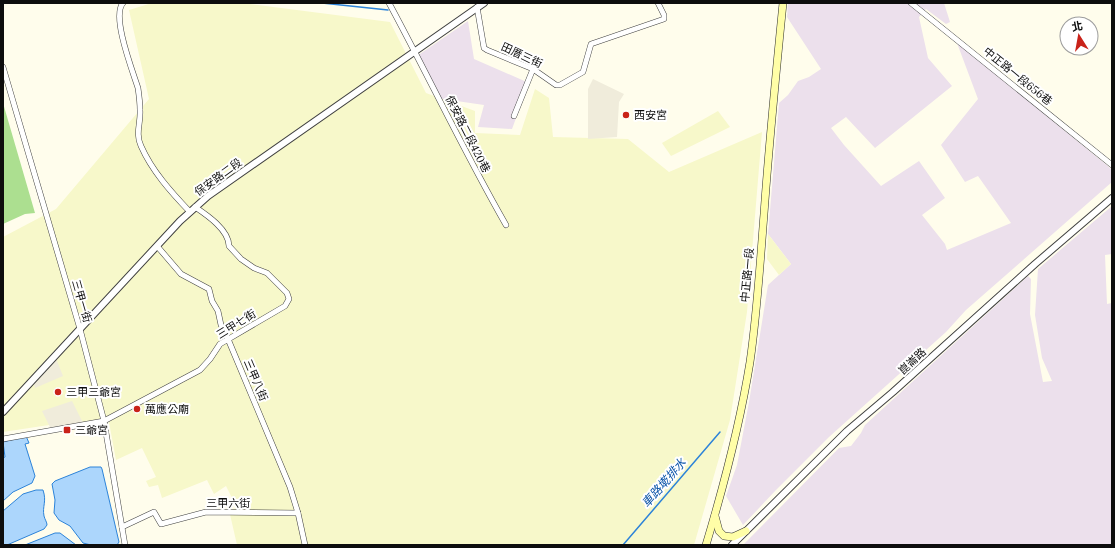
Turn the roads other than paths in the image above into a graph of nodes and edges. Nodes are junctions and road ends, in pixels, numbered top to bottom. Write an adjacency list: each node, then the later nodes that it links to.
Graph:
1 (123, 3): 14 (street)
2 (389, 3): 8 (street, 保安路二段420巷)
3 (484, 3): 7 (street, 保安路二段)
4 (658, 3): 10 (street, 田厝三街)
5 (782, 3): 23 (main road, 中正路一段)
6 (911, 3): 12 (street, 中正路一段656巷)
7 (477, 7): 8 (street, 保安路二段); 10 (street, 田厝三街)
8 (415, 52): 14 (street, 保安路二段); 15 (street, 保安路二段420巷)
9 (3, 67): 17 (street, 三甲一街)
10 (533, 69): 11 (street)
11 (514, 116)
12 (1112, 165)
13 (1112, 198): 25 (street, 崑崙路)
14 (192, 209): 16 (street, 保安路二段); 18 (street, 三甲七街)
15 (506, 225)
16 (157, 246): 17 (street, 保安路二段); 18 (street, 三甲八街)
17 (80, 329): 19 (street, 保安路二段); 20 (street, 三甲一街)
18 (228, 339): 20 (street, 三甲七街); 22 (street, 三甲八街)
19 (3, 412)
20 (104, 421): 21 (street, 三甲七街); 24 (street, 三甲一街)
21 (3, 439)
22 (298, 513): 24 (street, 三甲六街); 27 (street, 三甲八街)
23 (715, 516): 25 (main road); 28 (main road, 中正路一段)
24 (122, 527): 26 (street, 三甲一街)
25 (746, 531): 29 (street, 崑崙路)
26 (125, 545)
27 (305, 545)
28 (706, 545)
29 (732, 545)

